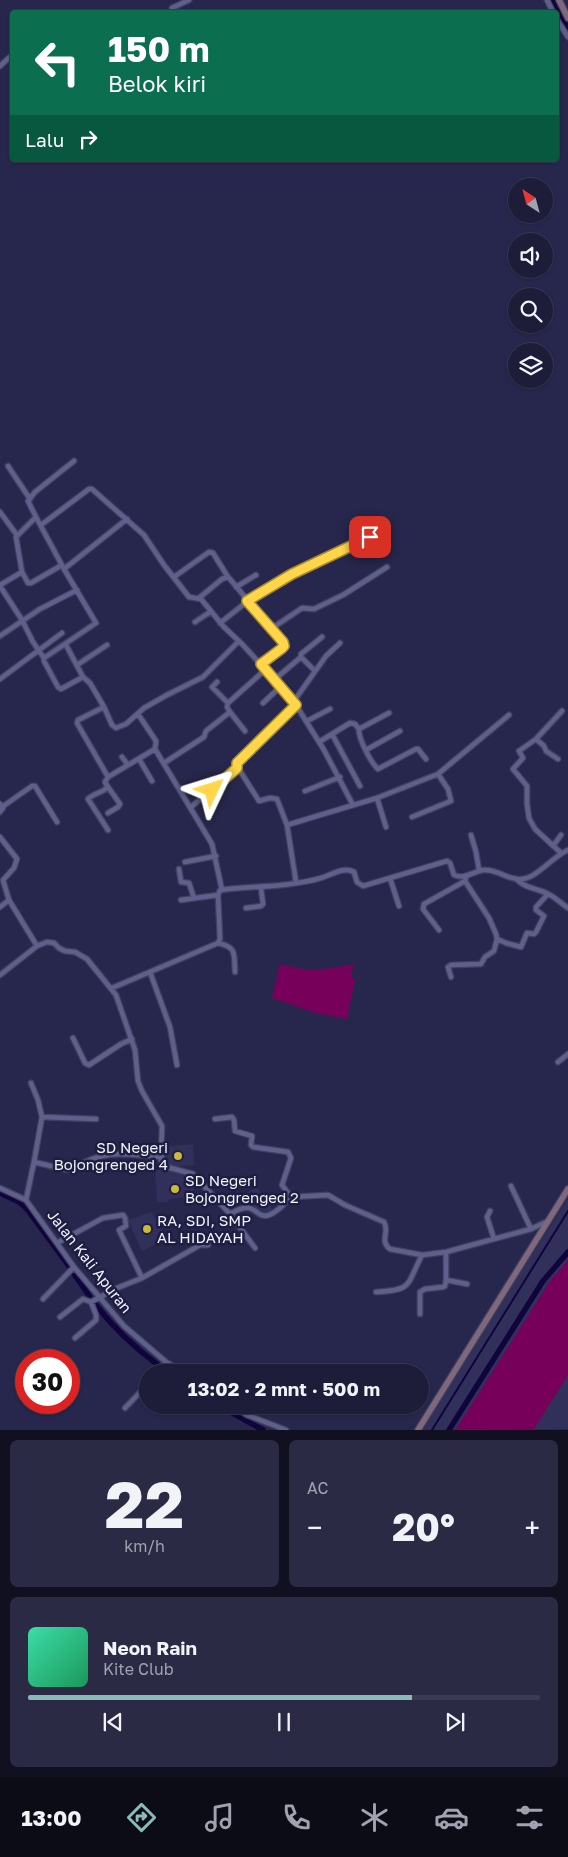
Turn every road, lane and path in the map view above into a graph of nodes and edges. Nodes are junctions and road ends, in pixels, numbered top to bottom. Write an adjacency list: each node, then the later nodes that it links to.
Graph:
1 (189, 0): 3 (street)
2 (558, 0): 4 (main road)
3 (172, 8)
4 (561, 16): 5 (street)
5 (568, 37)
6 (10, 57): 7 (street)
7 (0, 66)
8 (74, 461): 10 (street)
9 (8, 466): 10 (street)
10 (30, 499): 12 (street)
11 (0, 512): 15 (street)
12 (36, 517): 14 (street); 15 (street)
13 (127, 519): 14 (street); 17 (street); 21 (street)
14 (41, 525): 17 (street)
15 (17, 535): 19 (street)
16 (370, 537): 27 (street)
17 (63, 567): 19 (street); 25 (street)
18 (388, 567): 32 (street)
19 (22, 572): 23 (street)
20 (256, 575): 24 (street)
21 (174, 577): 22 (street); 26 (street)
22 (228, 577): 24 (street); 26 (street)
23 (0, 586): 29 (street)
24 (236, 587): 27 (street)
25 (77, 590): 29 (street); 38 (street)
26 (199, 598): 28 (street)
27 (247, 601): 31 (street); 32 (street)
28 (210, 612): 30 (street); 31 (street)
29 (22, 620): 34 (street); 40 (street)
30 (195, 622)
31 (220, 623): 36 (street)
32 (271, 629): 44 (street)
33 (62, 633): 40 (street)
34 (0, 636)
35 (322, 637): 41 (street)
36 (239, 641): 44 (street); 60 (street)
37 (340, 643): 46 (street)
38 (66, 645): 42 (street); 43 (street)
39 (107, 645): 43 (street)
40 (38, 649): 42 (street); 48 (street)
41 (301, 657): 46 (street); 49 (street)
42 (44, 658): 47 (street)
43 (77, 664): 47 (street)
44 (261, 664): 45 (street)
45 (265, 670): 49 (street); 52 (street)
46 (315, 671): 54 (street)
47 (83, 677): 55 (street)
48 (0, 679)
49 (274, 680): 51 (street)
50 (218, 682): 52 (street)
51 (280, 687): 53 (street); 54 (street)
52 (228, 703): 58 (street)
53 (263, 703)
54 (295, 703): 62 (street); 77 (street)
55 (104, 706): 60 (street); 79 (street)
56 (330, 709): 62 (street)
57 (562, 711): 67 (street)
58 (230, 712): 64 (street); 75 (street)
59 (389, 713): 63 (street)
60 (138, 714): 69 (street)
61 (508, 715): 78 (street)
62 (307, 721): 68 (street)
63 (359, 729): 66 (street); 70 (street)
64 (245, 731)
65 (400, 731): 70 (street)
66 (332, 734): 68 (street); 82 (street)
67 (536, 739): 74 (street); 98 (street)
68 (319, 742): 80 (street)
69 (155, 749): 72 (street); 75 (street)
70 (366, 750): 73 (street)
71 (122, 757): 76 (street)
72 (139, 759): 76 (street); 81 (street)
73 (426, 759)
74 (558, 759)
75 (164, 762): 87 (street)
76 (128, 766): 79 (street)
77 (237, 768): 87 (street); 92 (street)
78 (438, 774): 85 (street); 90 (street)
79 (108, 777): 83 (street)
80 (340, 777): 84 (street); 86 (street)
81 (152, 780)
82 (360, 786)
83 (108, 787): 89 (street); 94 (street)
84 (305, 791)
85 (377, 798): 86 (street); 93 (street)
86 (353, 805): 92 (street)
87 (191, 807): 101 (street)
88 (1, 808): 91 (street)
89 (108, 813)
90 (412, 817)
91 (57, 822)
92 (287, 825): 108 (street)
93 (386, 827)
94 (108, 830)
95 (561, 834): 98 (street)
96 (471, 835): 104 (street)
97 (0, 837): 110 (street)
98 (553, 846): 100 (street)
99 (568, 850): 100 (street)
100 (561, 852): 107 (street)
101 (216, 856): 102 (street); 111 (street)
102 (186, 862)
103 (179, 869): 115 (street)
104 (479, 870): 106 (street); 107 (street)
105 (390, 878): 106 (street); 108 (street); 119 (street)
106 (466, 879): 122 (street); 123 (street)
107 (516, 879): 113 (street)
108 (296, 882): 109 (street)
109 (261, 888): 111 (street); 120 (street)
110 (5, 889): 112 (street); 116 (street)
111 (222, 890): 114 (street)
112 (0, 891)
113 (548, 894): 121 (street); 123 (street)
114 (218, 895): 115 (street); 124 (street)
115 (194, 898): 117 (street)
116 (9, 900): 118 (street); 125 (street)
117 (181, 900)
118 (0, 906)
119 (399, 906)
120 (246, 908)
121 (568, 908)
122 (439, 930)
123 (497, 939): 129 (street)
124 (218, 943): 126 (street); 127 (street)
125 (37, 946): 128 (street); 130 (street)
126 (150, 972): 130 (street); 135 (street)
127 (234, 972)
128 (0, 975)
129 (451, 977)
130 (112, 988): 132 (street)
131 (74, 1038): 132 (street)
132 (132, 1039): 140 (street)
133 (568, 1054): 134 (street)
134 (558, 1062)
135 (177, 1065)
136 (31, 1083): 137 (street)
137 (42, 1117): 138 (street); 141 (street)
138 (96, 1119)
139 (215, 1119): 145 (street)
140 (162, 1157): 141 (street); 148 (street)
141 (34, 1162): 146 (street)
142 (511, 1186): 150 (street)
143 (0, 1188): 146 (street)
144 (568, 1189): 149 (main road)
145 (291, 1197): 148 (street); 156 (street)
146 (26, 1200): 152 (street, Jalan Kali Apuran)
147 (490, 1211): 151 (street)
148 (230, 1214): 154 (street)
149 (548, 1221): 150 (street); 174 (main road)
150 (532, 1229): 151 (street)
151 (494, 1239): 155 (street)
152 (58, 1243): 157 (street, Jalan Kali Apuran); 158 (street)
153 (208, 1244): 158 (street)
154 (255, 1248)
155 (446, 1252): 156 (street); 159 (street)
156 (422, 1255): 161 (street)
157 (74, 1267): 162 (street, Jalan Kali Apuran); 163 (street)
158 (142, 1278): 162 (street)
159 (446, 1280): 160 (street); 165 (street)
160 (467, 1284)
161 (376, 1292)
162 (100, 1297): 164 (street); 168 (street, Jalan Kali Apuran)
163 (43, 1299)
164 (91, 1302): 166 (street); 167 (street)
165 (420, 1314)
166 (60, 1317)
167 (75, 1338)
168 (166, 1362): 169 (street, Jalan Kali Apuran)
169 (169, 1364)
170 (139, 1393): 171 (street)
171 (125, 1408)
172 (245, 1414): 173 (street)
173 (286, 1430)
174 (418, 1430)

